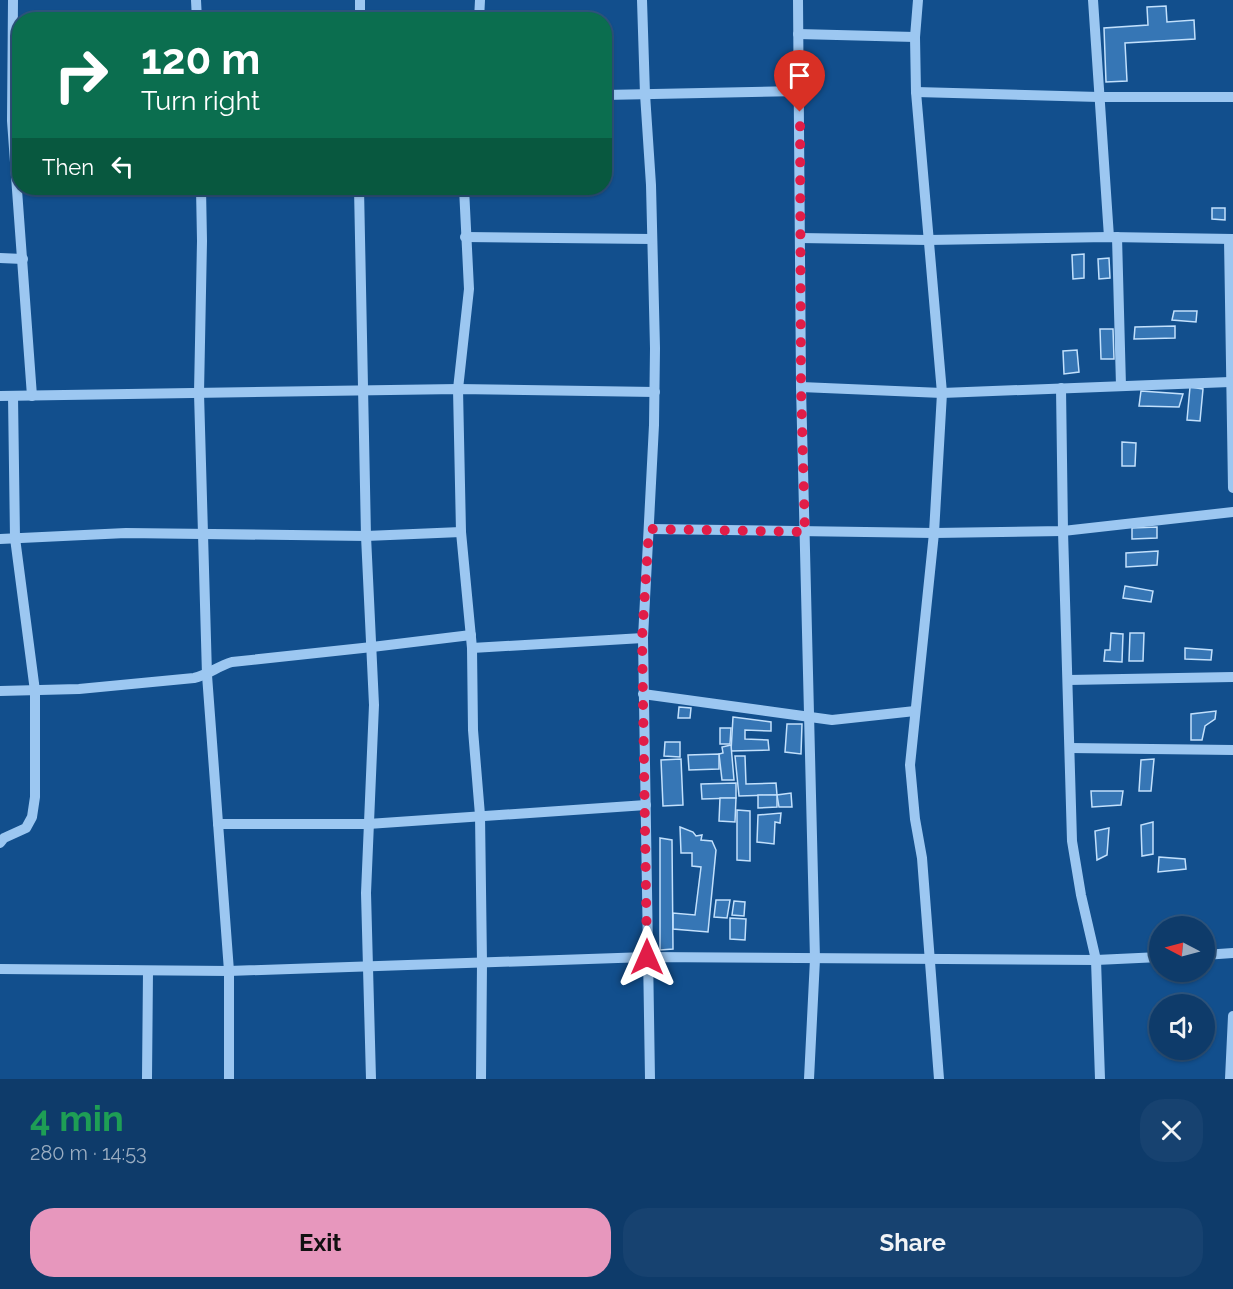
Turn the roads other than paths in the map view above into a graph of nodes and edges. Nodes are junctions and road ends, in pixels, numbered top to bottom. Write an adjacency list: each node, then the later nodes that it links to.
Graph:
1 (642, 0): 9 (street)
2 (798, 0): 5 (street)
3 (918, 0): 6 (street)
4 (1093, 0): 11 (street)
5 (798, 34): 6 (street); 7 (street)
6 (915, 37): 8 (street)
7 (800, 91): 9 (street); 19 (street)
8 (916, 92): 11 (street); 22 (street)
9 (645, 94): 10 (street); 20 (street)
10 (612, 95)
11 (1099, 97): 12 (street); 18 (street)
12 (1233, 97)
13 (18, 195): 24 (street)
14 (201, 195): 32 (street)
15 (359, 195): 30 (street)
16 (464, 195): 17 (street)
17 (465, 237): 20 (street); 29 (street)
18 (1113, 237): 21 (street); 22 (street); 26 (street)
19 (800, 238): 22 (street); 27 (street)
20 (652, 239): 31 (street)
21 (1231, 239): 25 (street)
22 (928, 240): 33 (street)
23 (0, 258): 24 (street)
24 (23, 259): 36 (street)
25 (1231, 376): 26 (street); 37 (street)
26 (1121, 386): 28 (street)
27 (801, 387): 33 (street); 42 (street)
28 (1061, 388): 33 (street); 41 (street)
29 (458, 389): 30 (street); 31 (street); 40 (street)
30 (364, 391): 32 (street); 45 (street)
31 (655, 392): 39 (street)
32 (199, 393): 36 (street); 44 (street)
33 (942, 393): 43 (street)
34 (0, 396): 35 (street)
35 (13, 396): 36 (street); 46 (street)
36 (32, 396)
37 (1233, 488)
38 (1233, 512): 41 (street)
39 (649, 529): 42 (street); 49 (street)
40 (461, 531): 45 (street); 48 (street)
41 (1063, 531): 43 (street); 54 (street)
42 (805, 532): 43 (street); 59 (street)
43 (934, 533): 58 (street)
44 (203, 534): 45 (street); 46 (street); 52 (street)
45 (366, 536): 50 (street)
46 (15, 538): 47 (street); 56 (street)
47 (0, 539)
48 (471, 635): 50 (street); 51 (street)
49 (642, 638): 51 (street); 57 (street)
50 (372, 648): 52 (street); 65 (street)
51 (472, 648): 63 (street)
52 (207, 675): 56 (street); 64 (street)
53 (1233, 677): 54 (street)
54 (1068, 680): 60 (street)
55 (0, 691): 56 (street)
56 (34, 691): 66 (street)
57 (643, 694): 59 (street); 62 (street)
58 (915, 711): 59 (street); 71 (street)
59 (809, 716): 70 (street)
60 (1070, 748): 61 (street); 73 (street)
61 (1233, 750)
62 (646, 805): 63 (street); 69 (street)
63 (480, 815): 65 (street); 74 (street)
64 (218, 824): 65 (street); 78 (street)
65 (368, 824): 75 (street)
66 (0, 843)
67 (1233, 953): 68 (street)
68 (1215, 954)
69 (647, 957): 70 (street); 74 (street); 84 (street)
70 (815, 958): 71 (street); 85 (street)
71 (930, 958): 73 (street); 86 (street)
72 (1149, 958): 73 (street)
73 (1096, 960): 87 (street)
74 (482, 963): 75 (street); 83 (street)
75 (368, 967): 78 (street); 82 (street)
76 (0, 969): 77 (street)
77 (148, 970): 78 (street); 80 (street)
78 (229, 972): 81 (street)
79 (1233, 1016): 88 (street)
80 (147, 1079)
81 (229, 1079)
82 (371, 1079)
83 (481, 1079)
84 (650, 1079)
85 (809, 1079)
86 (939, 1079)
87 (1100, 1079)
88 (1230, 1079)

